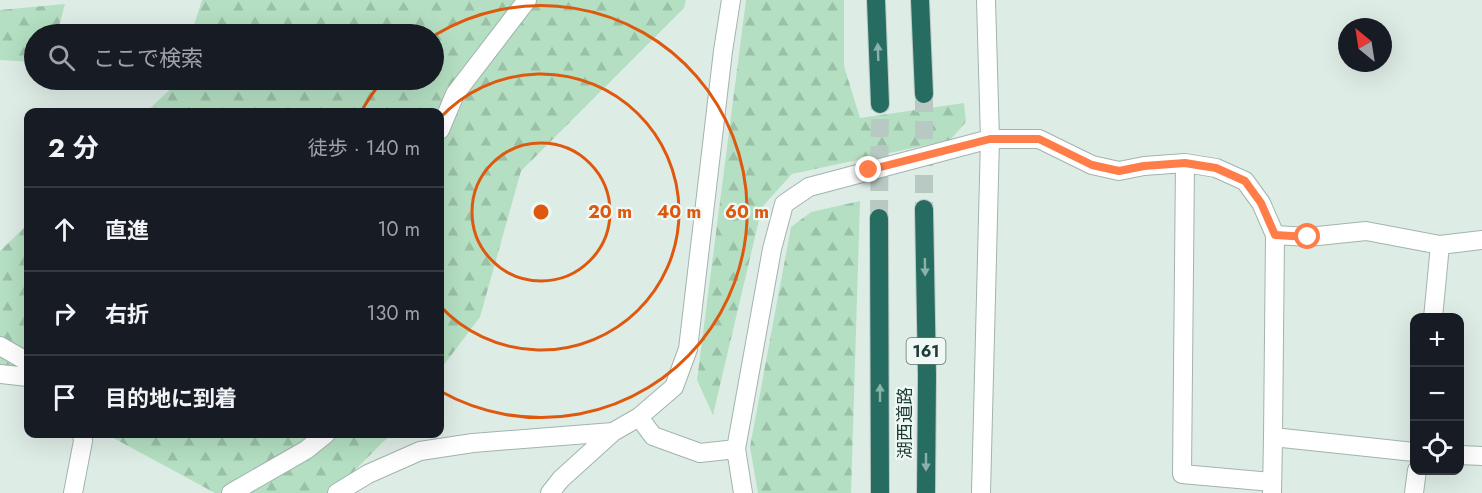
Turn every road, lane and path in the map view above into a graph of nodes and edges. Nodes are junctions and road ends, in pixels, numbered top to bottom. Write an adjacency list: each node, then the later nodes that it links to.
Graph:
1 (527, 0): 8 (street)
2 (731, 0): 21 (street)
3 (876, 0): 7 (highway, one-way to 3)
4 (920, 0): 6 (highway)
5 (986, 0): 9 (street)
6 (924, 93)
7 (880, 104)
8 (444, 120)
9 (990, 139): 10 (street); 26 (street); 39 (street)
10 (1185, 163): 13 (street); 31 (street)
11 (924, 209): 38 (highway, 湖西道路 / 161, one-way to 38)
12 (879, 218): 37 (highway, 湖西道路 / 161, one-way to 12)
13 (1275, 235): 15 (street); 23 (street)
14 (1482, 240): 15 (street)
15 (1440, 245): 16 (street)
16 (1433, 313)
17 (0, 346): 18 (street)
18 (24, 360)
19 (0, 374): 20 (street)
20 (24, 377)
21 (639, 417): 22 (street); 26 (street)
22 (613, 432): 34 (street); 35 (street)
23 (1273, 437): 27 (street); 31 (street)
24 (83, 438): 32 (street)
25 (321, 438): 33 (street)
26 (736, 449): 36 (street)
27 (1410, 452)
28 (1464, 454): 29 (street)
29 (1482, 456)
30 (1416, 475): 40 (street)
31 (1272, 487)
32 (73, 493)
33 (231, 493)
34 (337, 493)
35 (550, 493)
36 (743, 493)
37 (879, 493)
38 (926, 493)
39 (981, 493)
40 (1414, 493)

